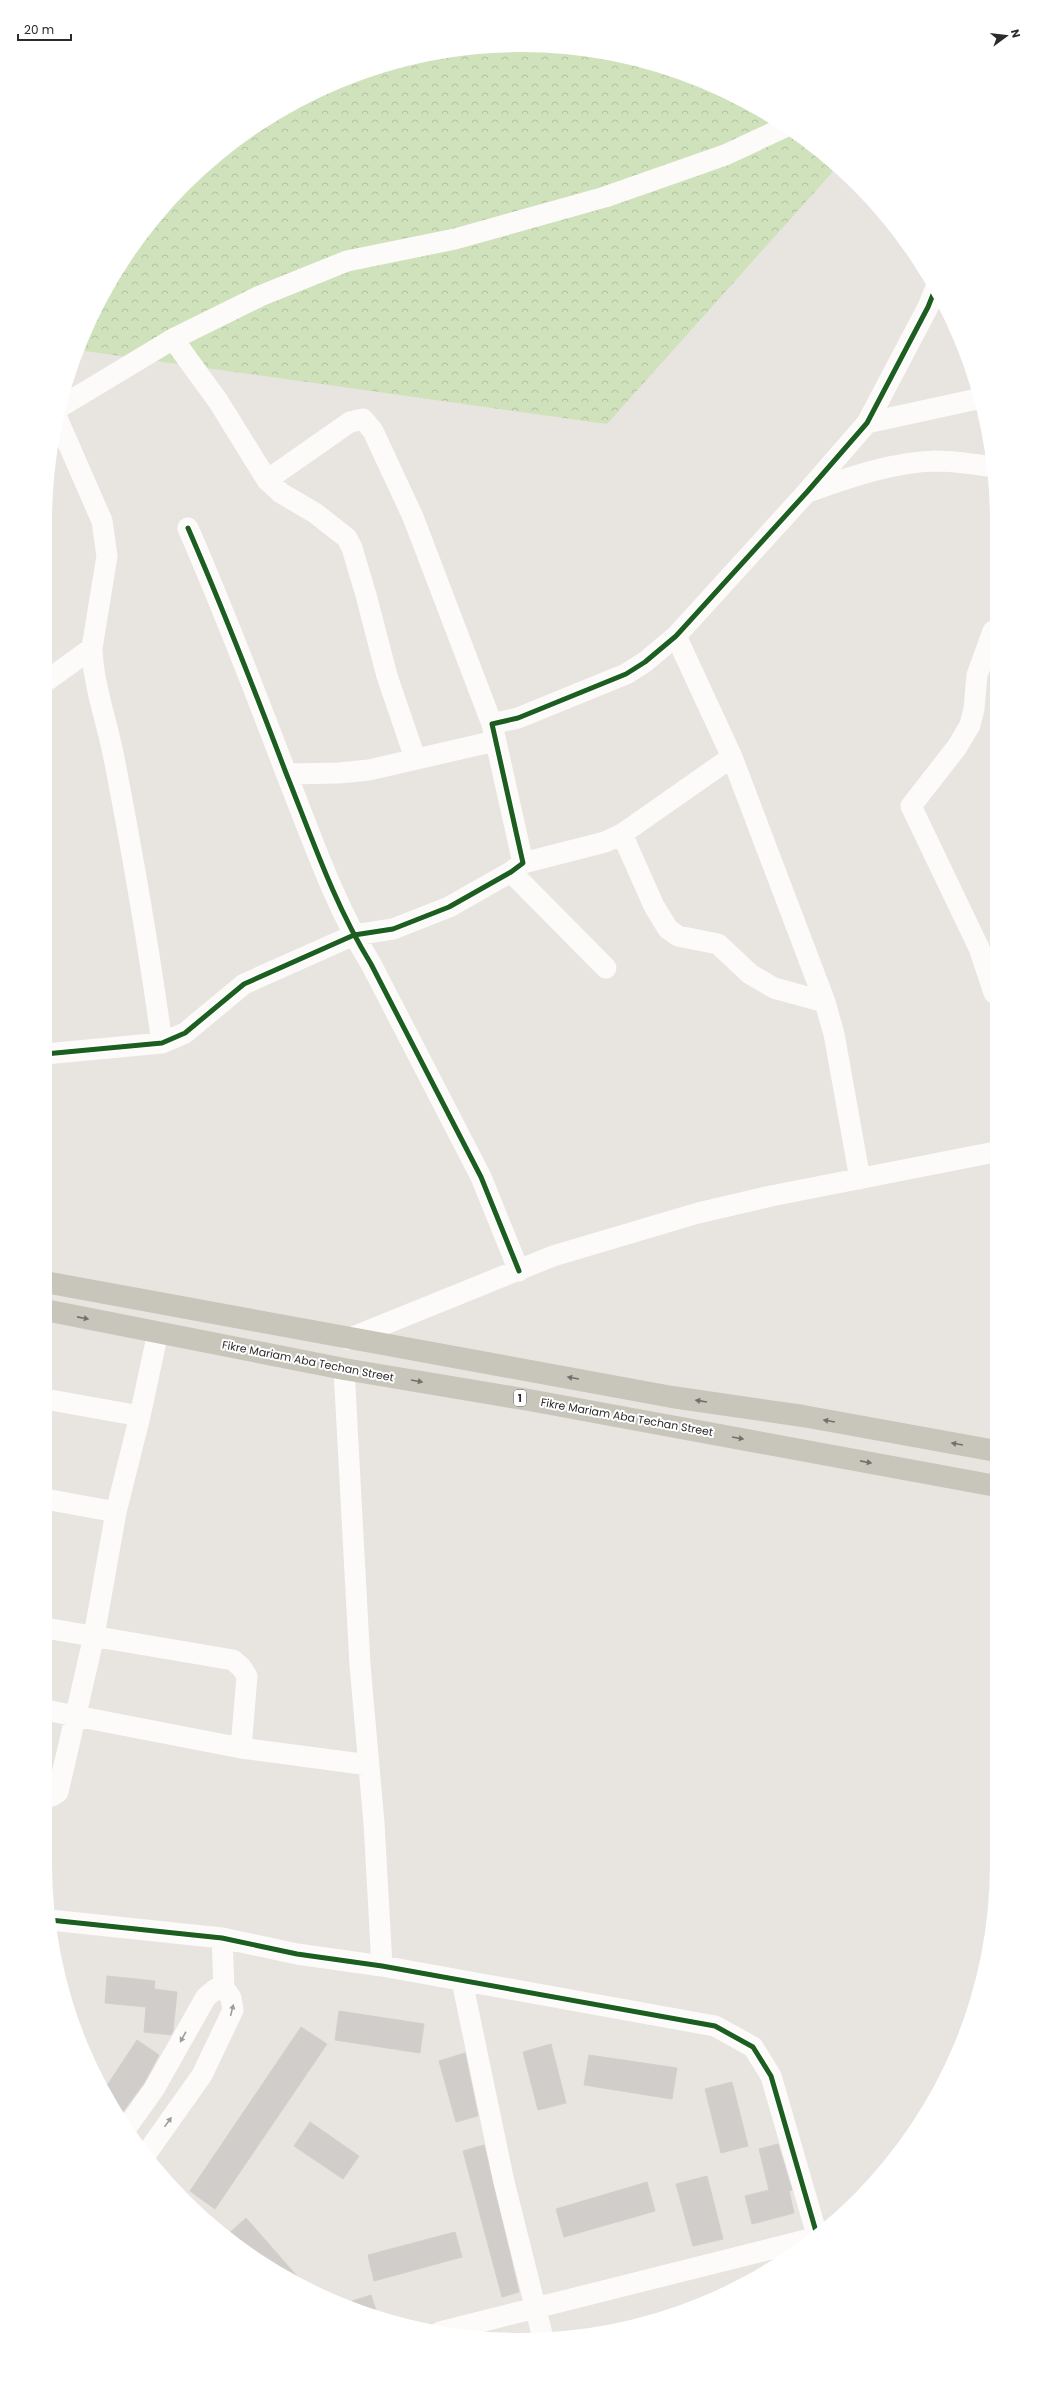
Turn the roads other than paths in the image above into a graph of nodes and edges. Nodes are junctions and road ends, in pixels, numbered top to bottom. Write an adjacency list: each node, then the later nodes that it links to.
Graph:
1 (780, 130): 3 (street)
2 (932, 296): 6 (street)
3 (173, 339): 5 (street); 9 (street)
4 (974, 400): 6 (street)
5 (67, 403)
6 (867, 423): 10 (street)
7 (61, 428): 14 (street)
8 (987, 466): 10 (street)
9 (267, 480): 16 (street); 17 (street)
10 (808, 492): 12 (street)
11 (188, 528): 19 (street)
12 (676, 636): 16 (street); 18 (street)
13 (990, 639): 24 (street)
14 (92, 648): 15 (street); 26 (street)
15 (52, 677)
16 (494, 733): 17 (street); 21 (street)
17 (415, 758): 19 (street)
18 (732, 758): 20 (street); 25 (street)
19 (287, 774): 22 (street)
20 (622, 834): 21 (street); 25 (street)
21 (517, 868): 22 (street); 23 (street)
22 (354, 935): 26 (street); 30 (street)
23 (606, 968)
24 (990, 981)
25 (825, 1002): 29 (street)
26 (162, 1043): 27 (street)
27 (52, 1053)
28 (990, 1153): 29 (street)
29 (860, 1179): 30 (street)
30 (519, 1271): 34 (street)
31 (52, 1283): 34 (main road)
32 (52, 1311): 33 (main road, Fikre Mariam Aba Techan Street / 1, one-way to 33)
33 (158, 1332): 35 (main road, Fikre Mariam Aba Techan Street / 1); 37 (street)
34 (348, 1339): 38 (main road, one-way to 34)
35 (344, 1369): 39 (main road, Fikre Mariam Aba Techan Street / 1, one-way to 39); 47 (street)
36 (52, 1400): 37 (street)
37 (140, 1416): 41 (street)
38 (990, 1450)
39 (990, 1485)
40 (52, 1500): 41 (street)
41 (116, 1512): 43 (street)
42 (52, 1629): 43 (street)
43 (94, 1636): 45 (street); 46 (street)
44 (52, 1711): 45 (street)
45 (74, 1715): 46 (street); 48 (street)
46 (241, 1748): 47 (street)
47 (369, 1765): 51 (street)
48 (52, 1796)
49 (56, 1921): 50 (street)
50 (222, 1938): 51 (street); 53 (street)
51 (382, 1966): 52 (street)
52 (462, 1981): 56 (street); 58 (street)
53 (224, 1988): 54 (street, one-way to 54); 55 (street, one-way to 53)
54 (130, 2123)
55 (149, 2150)
56 (815, 2229)
57 (799, 2242): 58 (street)
58 (534, 2308): 59 (street); 60 (street)
59 (455, 2328)
60 (541, 2332)

